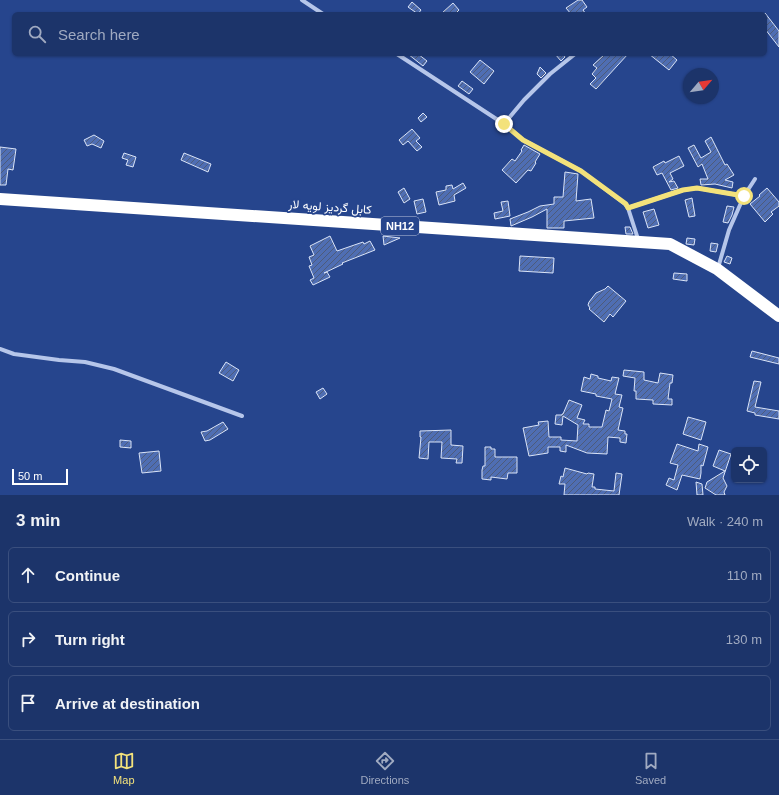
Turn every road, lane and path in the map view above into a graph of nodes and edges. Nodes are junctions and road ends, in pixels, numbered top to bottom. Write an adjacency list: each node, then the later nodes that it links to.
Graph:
1 (302, 0): 2 (street)
2 (320, 12)
3 (400, 56): 5 (street)
4 (572, 56): 5 (street)
5 (504, 124): 9 (street)
6 (755, 179): 7 (street)
7 (744, 196): 9 (street); 11 (street)
8 (0, 199): 10 (highway, کابل گردیز لویه لار / NH12)
9 (628, 208): 10 (street)
10 (639, 242): 11 (highway, کابل گردیز لویه لار / NH12)
11 (718, 269): 12 (highway, کابل گردیز لویه لار / NH12)
12 (779, 316)
13 (0, 349): 14 (street)
14 (242, 416)

